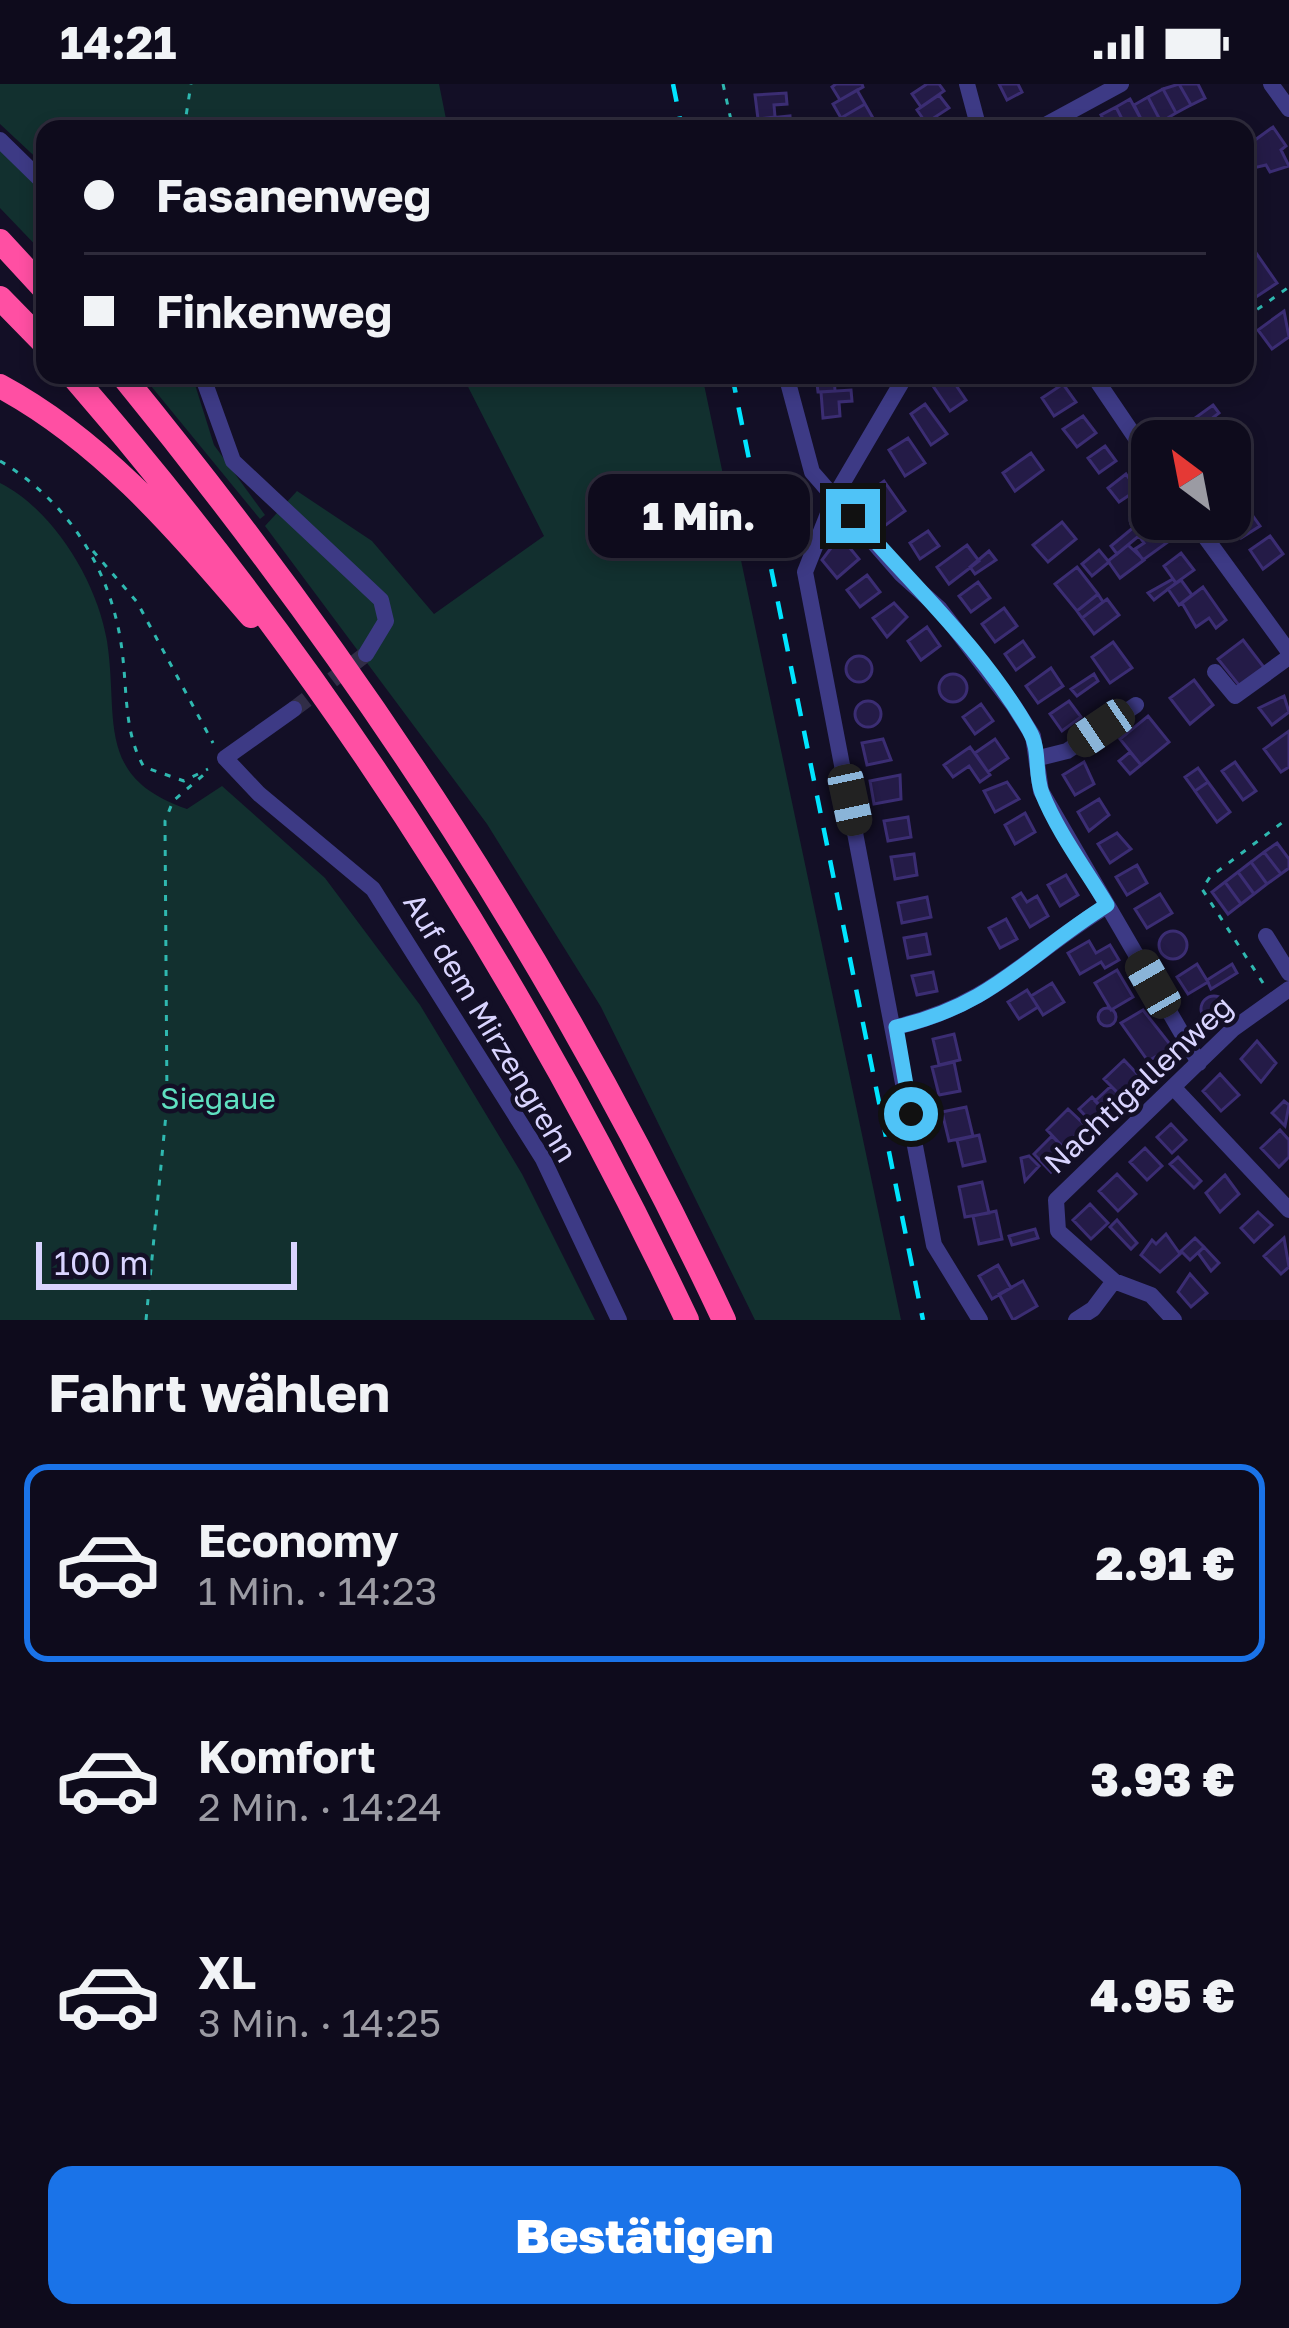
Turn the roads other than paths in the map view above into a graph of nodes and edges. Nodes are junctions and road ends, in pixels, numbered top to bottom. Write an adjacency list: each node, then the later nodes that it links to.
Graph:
1 (967, 84): 6 (street)
2 (1123, 84): 3 (street); 7 (street)
3 (1139, 84)
4 (1271, 84): 5 (street)
5 (1289, 109)
6 (977, 120)
7 (1054, 120)
8 (0, 140): 9 (street)
9 (36, 175)
10 (0, 242): 11 (highway)
11 (36, 280)
12 (0, 298): 13 (highway)
13 (36, 335)
14 (80, 384): 27 (highway)
15 (129, 384): 42 (highway)
16 (205, 384): 24 (street)
17 (788, 384): 22 (street)
18 (901, 384): 22 (street)
19 (1099, 384): 21 (street)
20 (0, 386): 27 (highway)
21 (1131, 432)
22 (835, 496): 30 (street); 35 (street)
23 (1207, 540): 25 (street)
24 (366, 654)
25 (1289, 655): 26 (street)
26 (1215, 672)
27 (324, 698): 41 (highway)
28 (1136, 705): 30 (street)
29 (293, 709): 40 (street, Auf dem Mirzengrehn)
30 (1039, 758): 31 (street)
31 (1107, 905): 35 (street); 36 (street)
32 (1266, 936): 33 (street)
33 (1289, 973)
34 (1282, 994): 36 (street, Nachtigallenweg)
35 (896, 1027): 43 (street)
36 (1198, 1063): 37 (street, Nachtigallenweg)
37 (1172, 1088): 38 (street); 39 (street, Nachtigallenweg)
38 (1289, 1210)
39 (1114, 1281): 44 (street); 45 (street, Nachtigallenweg)
40 (619, 1320)
41 (687, 1320)
42 (724, 1320)
43 (980, 1320)
44 (1076, 1320)
45 (1174, 1320)

